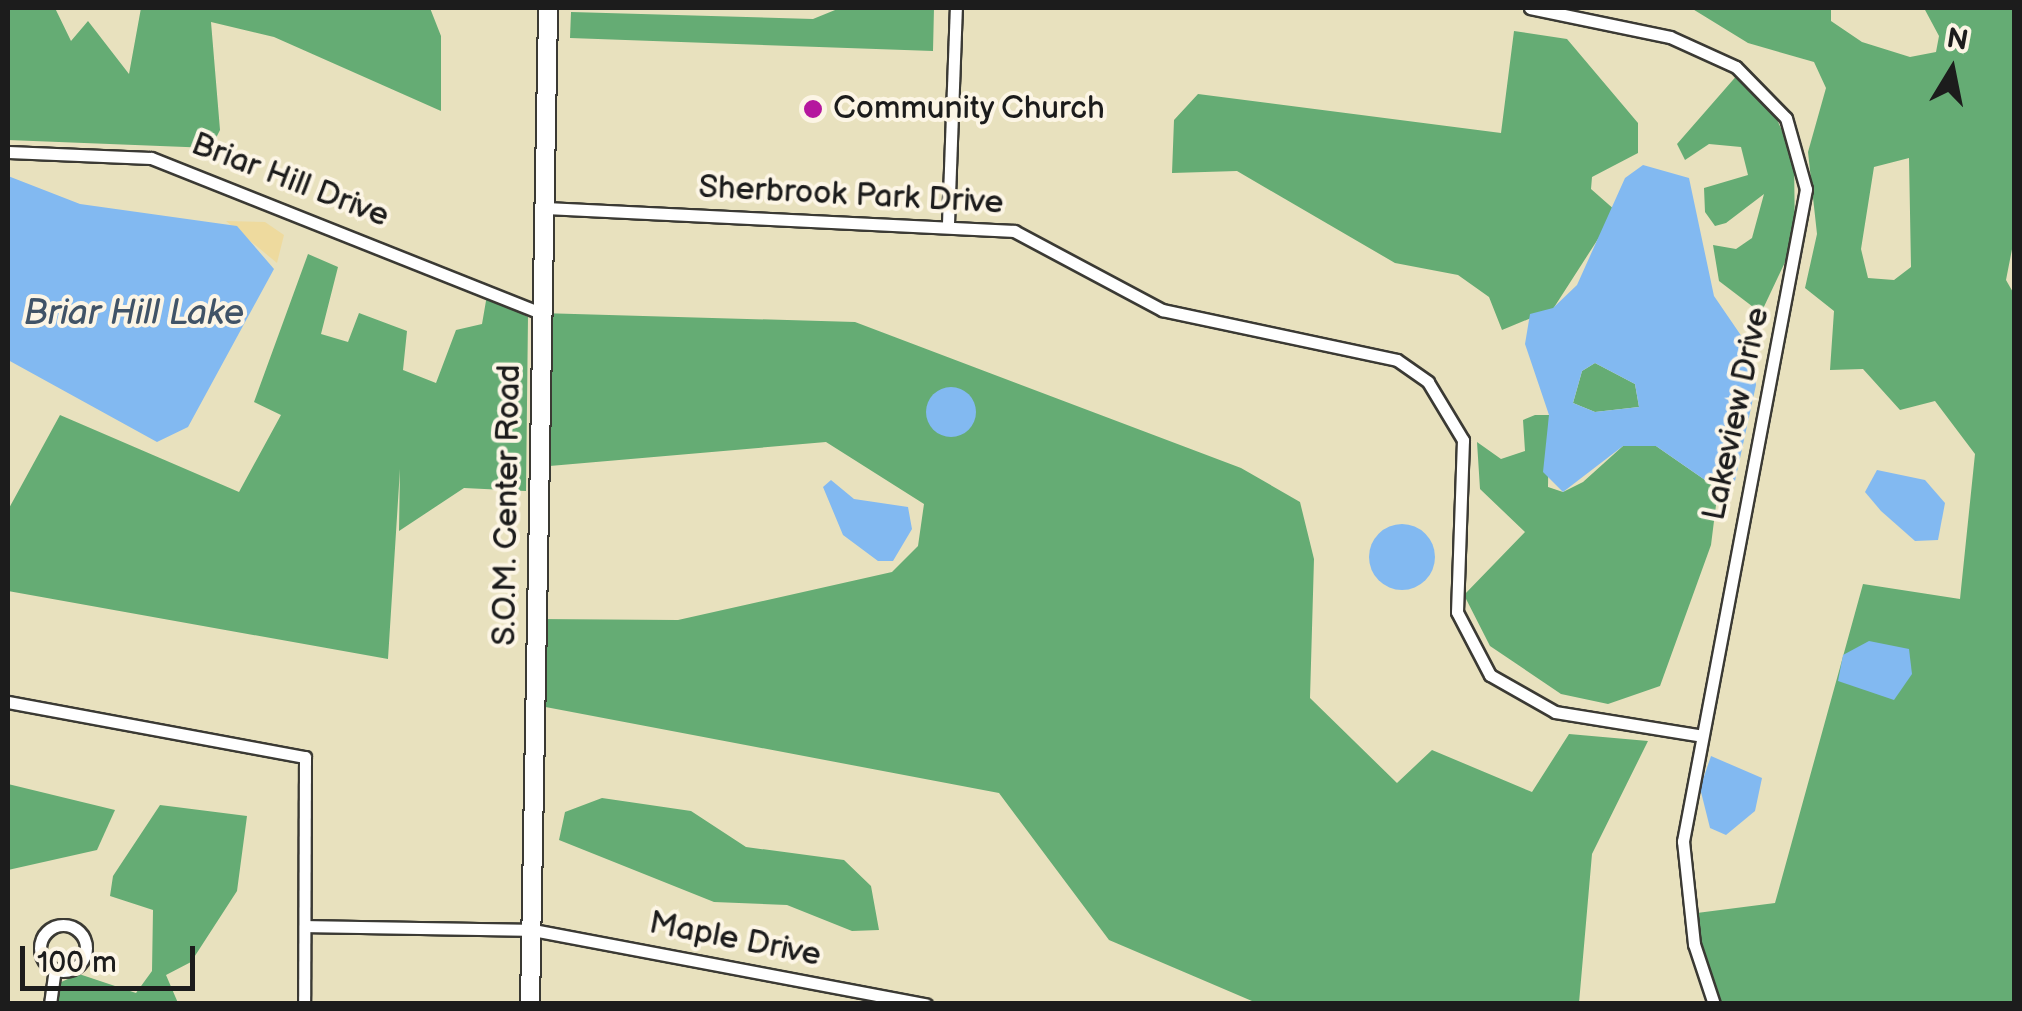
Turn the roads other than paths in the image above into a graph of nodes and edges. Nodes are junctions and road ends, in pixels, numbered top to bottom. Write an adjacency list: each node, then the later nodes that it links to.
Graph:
1 (548, 8): 5 (main road, S.O.M. Center Road)
2 (956, 8): 6 (street)
3 (1530, 8): 9 (street, Lakeview Drive)
4 (8, 152): 7 (street, Briar Hill Drive)
5 (546, 208): 6 (street, Sherbrook Park Drive); 7 (main road, S.O.M. Center Road)
6 (948, 223): 9 (street, Sherbrook Park Drive)
7 (540, 314): 11 (main road, S.O.M. Center Road)
8 (8, 702): 10 (street)
9 (1697, 735): 17 (street, Lakeview Drive)
10 (306, 926): 11 (street, Maple Drive); 14 (street)
11 (533, 930): 15 (main road, S.O.M. Center Road); 16 (street, Maple Drive)
12 (55, 970): 12 (street); 13 (street)
13 (50, 1004)
14 (304, 1004)
15 (530, 1004)
16 (926, 1004)
17 (1714, 1004)

